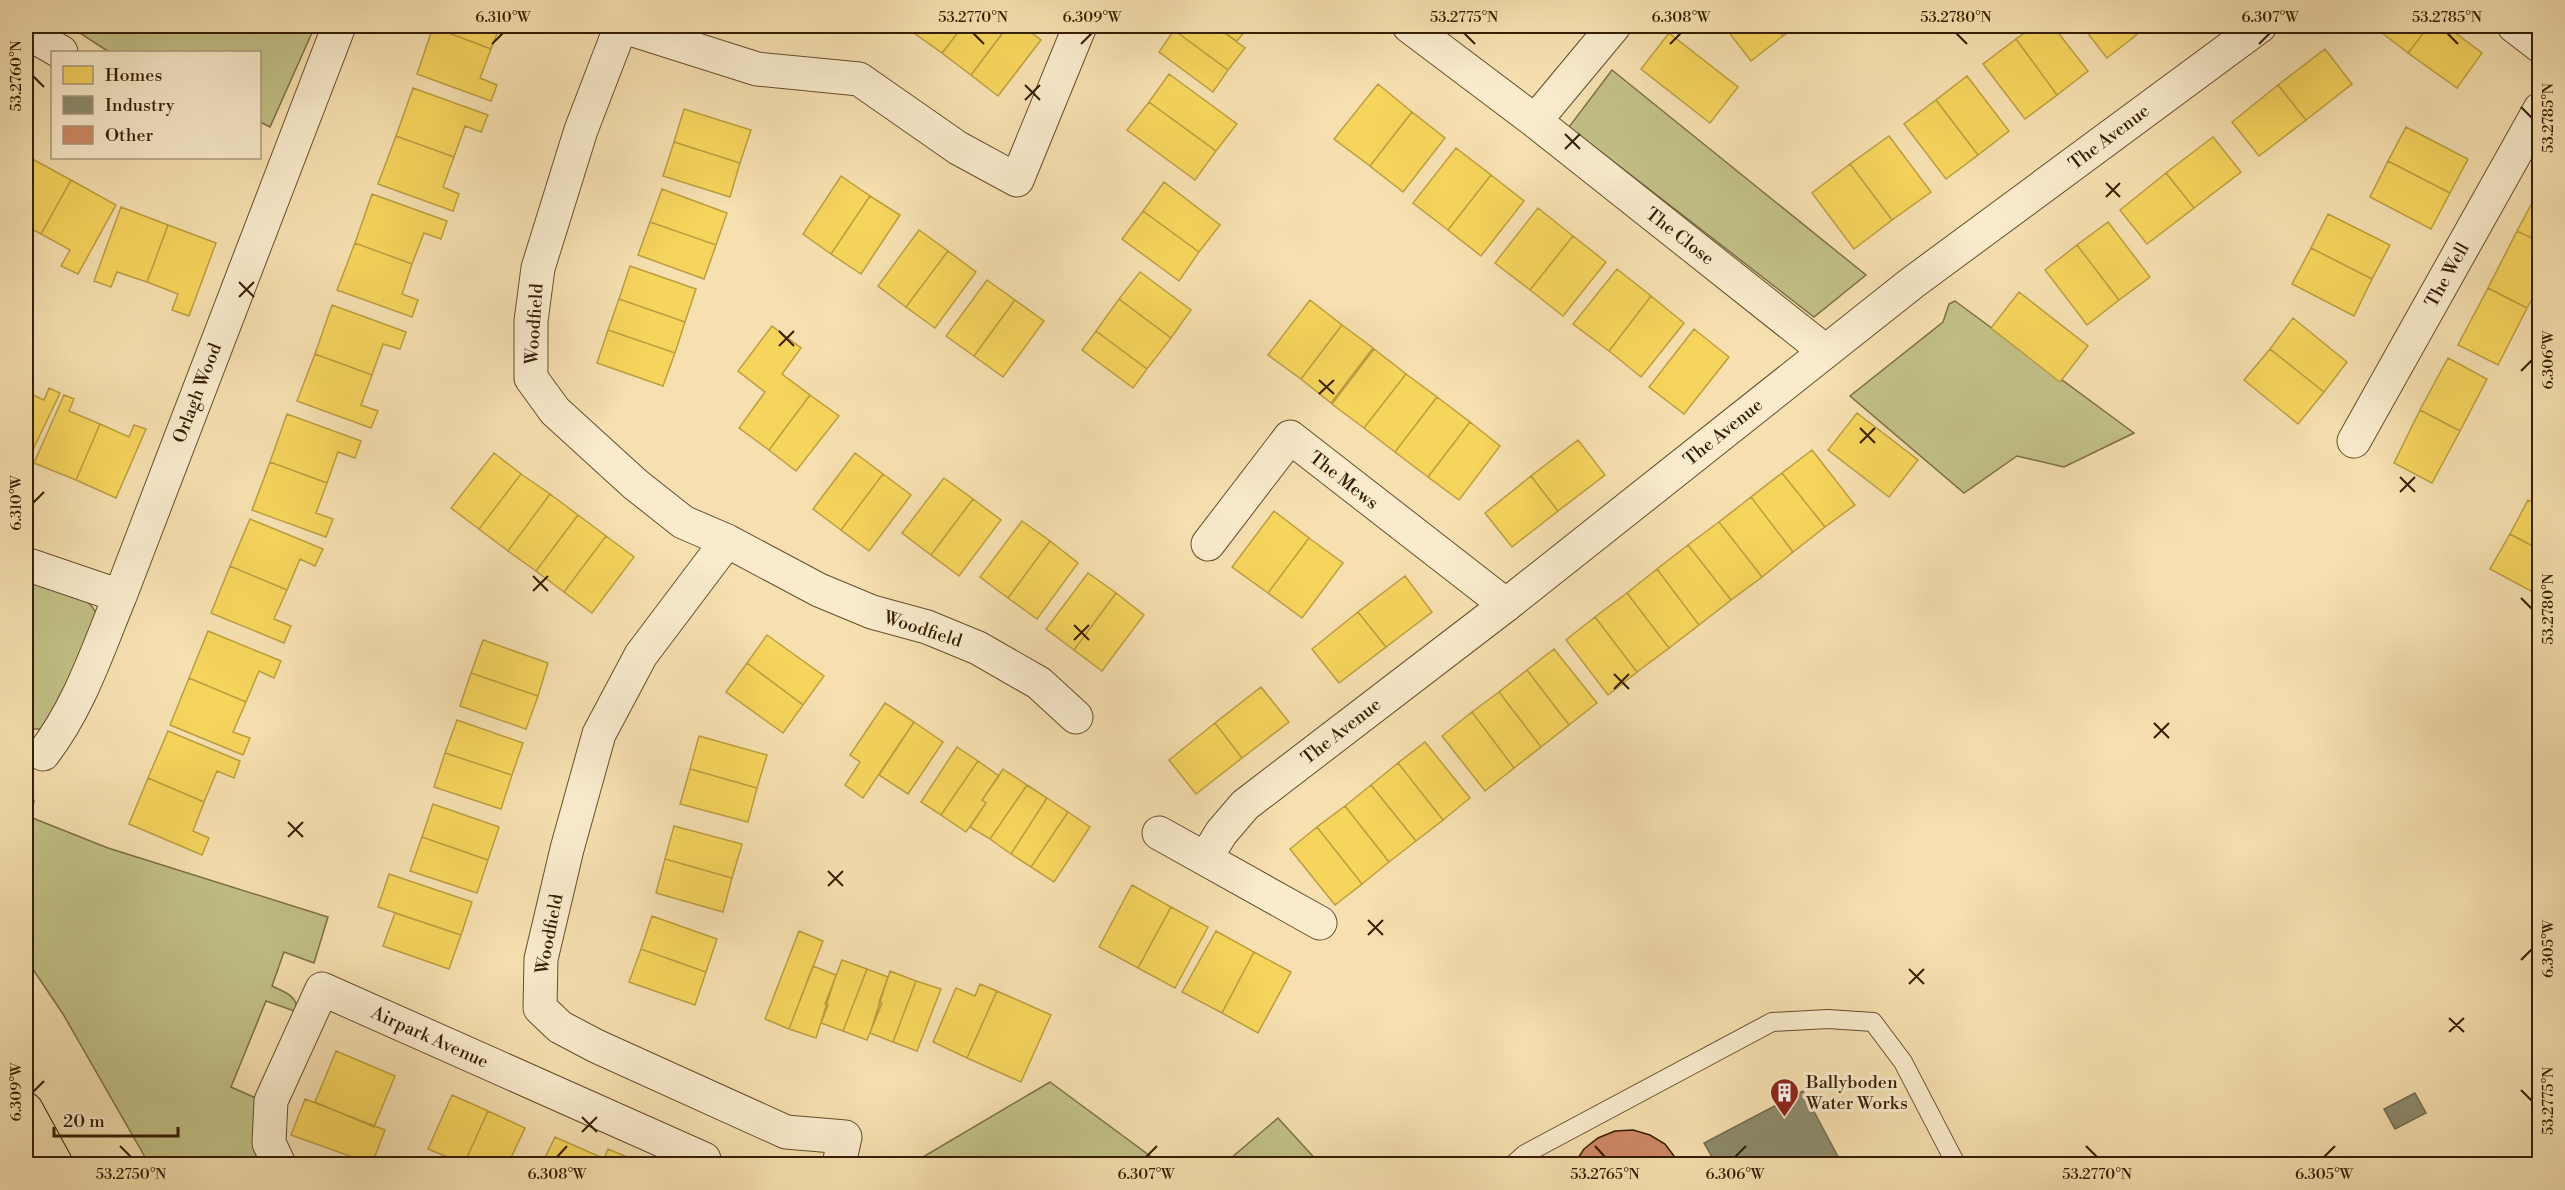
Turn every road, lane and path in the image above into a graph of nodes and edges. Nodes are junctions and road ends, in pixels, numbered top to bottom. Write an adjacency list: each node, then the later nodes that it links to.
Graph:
1 (339, 26): 13 (street, Orlagh Wood)
2 (621, 26): 3 (street, Woodfield); 16 (street, Woodfield)
3 (1080, 26)
4 (1409, 26): 12 (street, The Close)
5 (1614, 26): 12 (street)
6 (2260, 26): 14 (street, The Avenue)
7 (2514, 26): 9 (street)
8 (26, 32): 10 (street)
9 (2540, 46)
10 (59, 51)
11 (2540, 109): 15 (street, The Well)
12 (1535, 122): 14 (street, The Close)
13 (273, 158): 19 (street, Orlagh Wood)
14 (1825, 351): 20 (street, The Avenue)
15 (2354, 441)
16 (727, 541): 21 (street, Woodfield); 30 (street, Woodfield)
17 (1208, 544): 20 (street, The Mews)
18 (26, 564): 19 (street)
19 (120, 596): 22 (street, Orlagh Wood)
20 (1506, 605): 24 (street, The Avenue)
21 (1076, 717)
22 (43, 754)
23 (1159, 833): 24 (street)
24 (1206, 858): 25 (street)
25 (1320, 923)
26 (26, 1109): 27 (highway)
27 (56, 1164)
28 (279, 1164): 29 (street, Airpark Avenue)
29 (703, 1164)
30 (839, 1164)
31 (1514, 1164): 32 (lane)
32 (1956, 1164)

